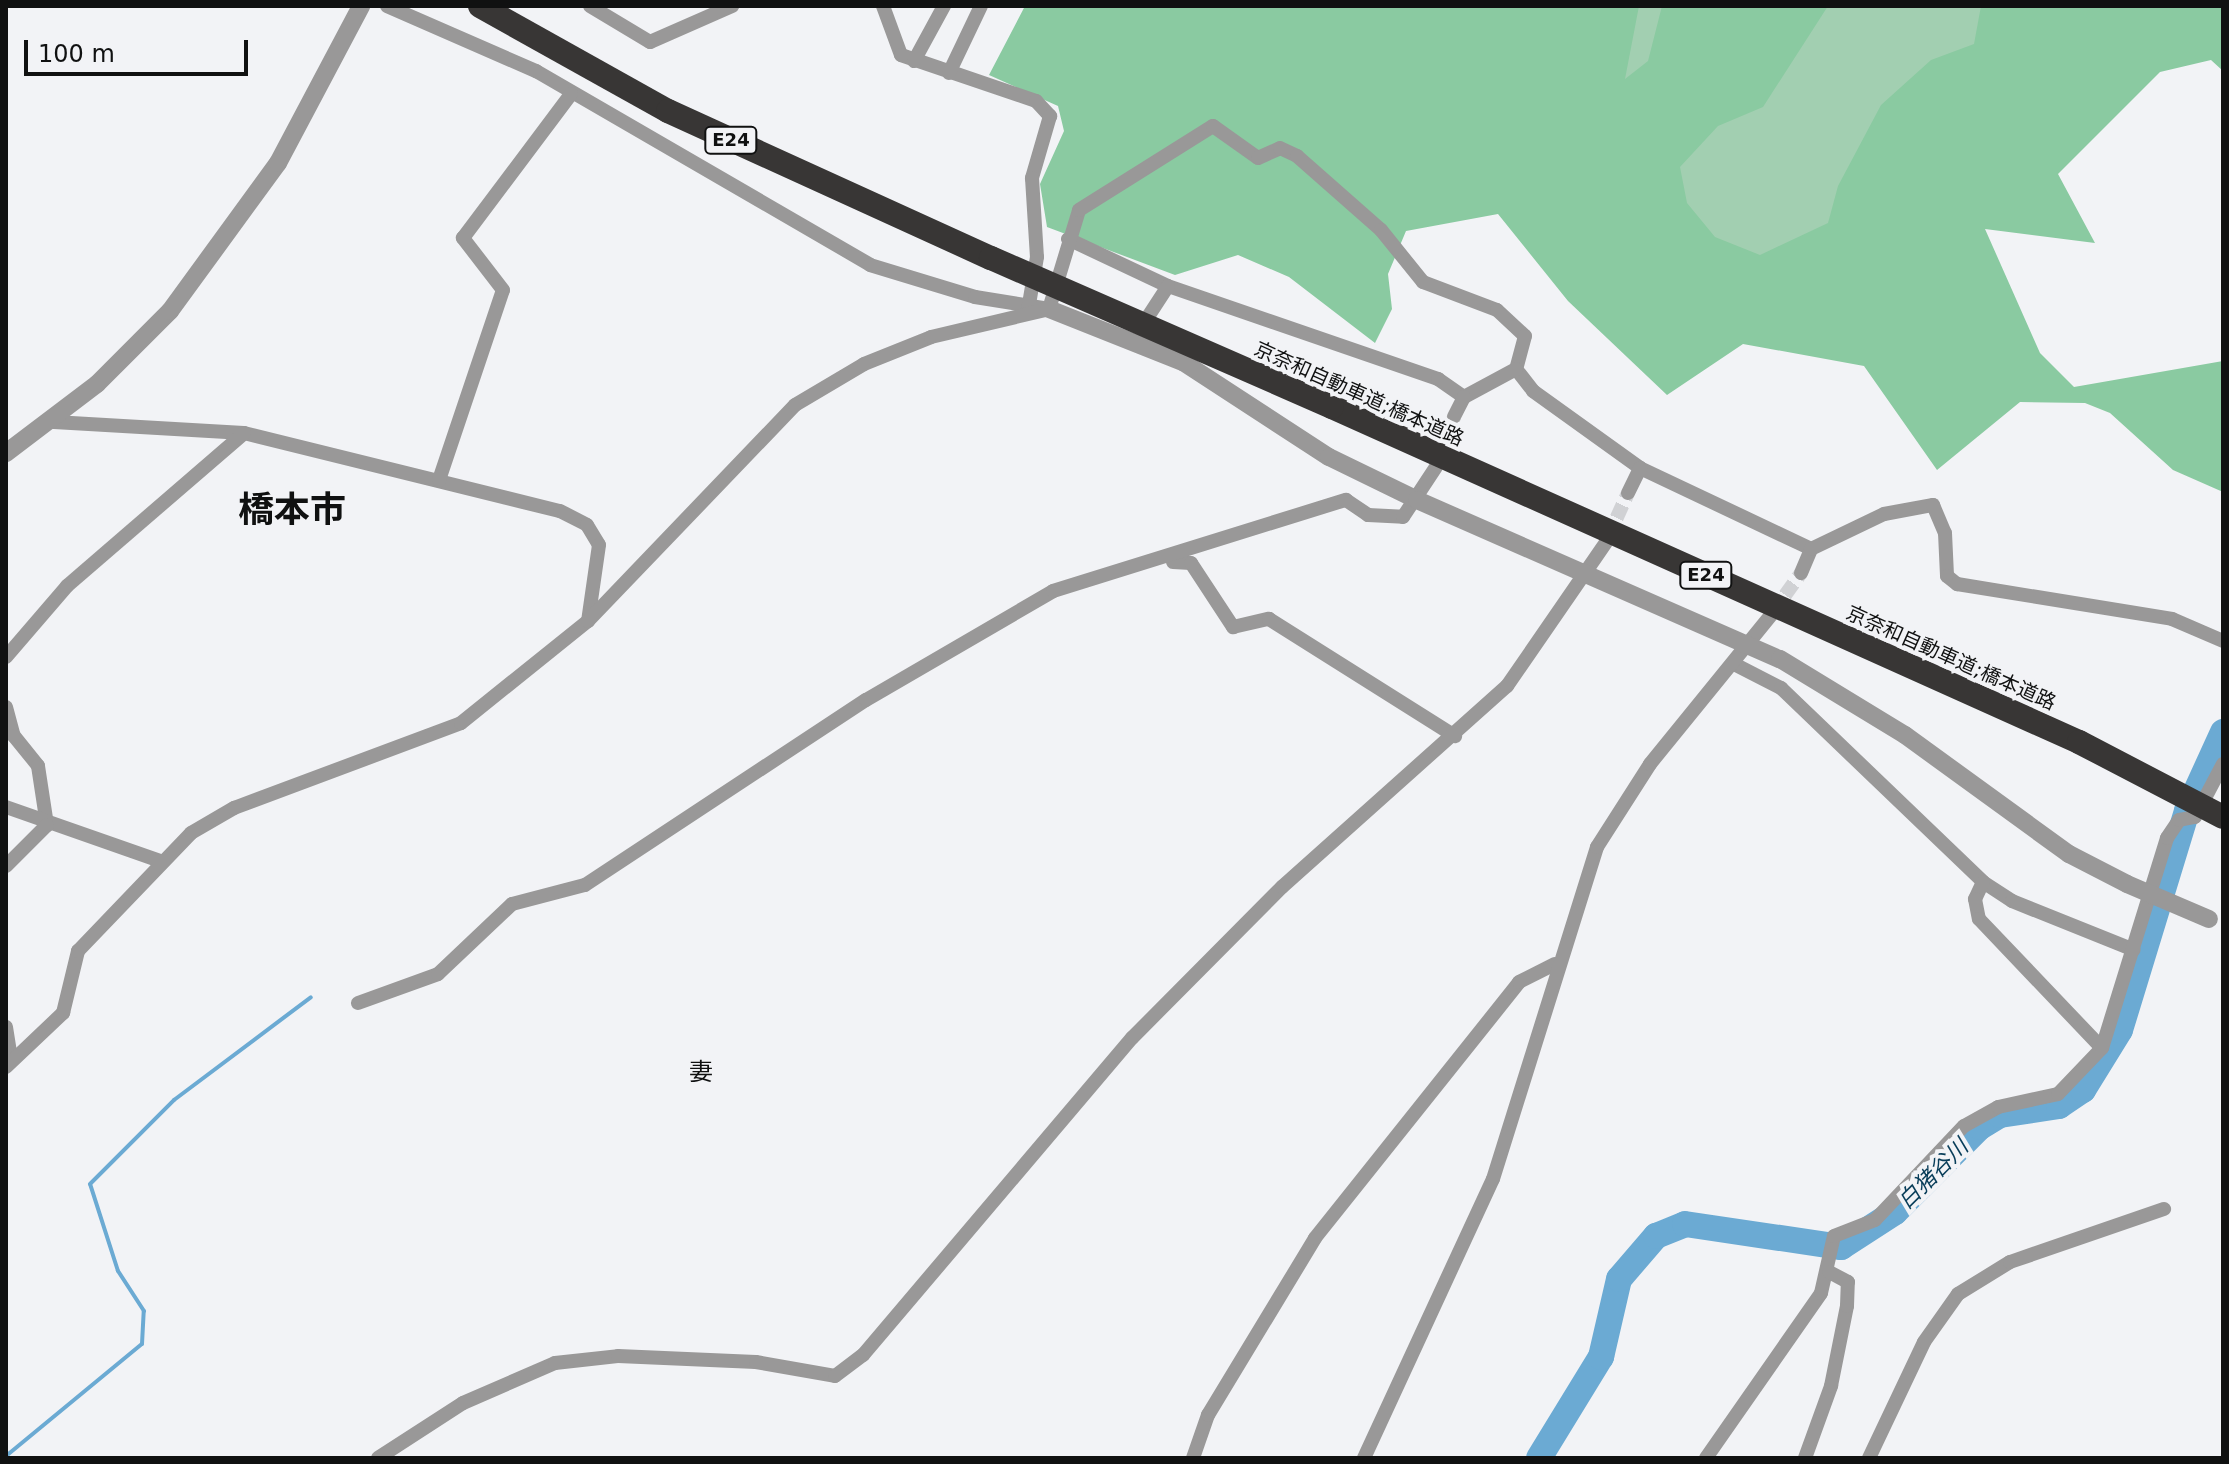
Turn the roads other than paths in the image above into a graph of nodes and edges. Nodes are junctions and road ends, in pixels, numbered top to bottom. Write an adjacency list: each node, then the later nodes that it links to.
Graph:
1 (361, 6): 21 (street)
2 (387, 6): 11 (street)
3 (480, 6): 44 (highway, 京奈和自動車道;橋本道路 / E24, bridge)
4 (590, 6): 5 (street)
5 (732, 6)
6 (883, 6): 9 (street)
7 (944, 6): 9 (street)
8 (981, 6): 10 (street)
9 (914, 61): 10 (street)
10 (949, 73): 14 (street)
11 (571, 94): 14 (street); 26 (street)
12 (1068, 239): 13 (street); 15 (street); 18 (street)
13 (1168, 286): 17 (street); 19 (street)
14 (1027, 303): 15 (street); 16 (street)
15 (1049, 309): 16 (street); 17 (street)
16 (1029, 319): 35 (street)
17 (1135, 338): 28 (street)
18 (1516, 369): 19 (street); 25 (street)
19 (1464, 397): 20 (street)
20 (1454, 417)
21 (54, 422): 22 (street); 23 (street)
22 (244, 433): 26 (street); 38 (street)
23 (7, 455)
24 (1436, 467): 28 (street)
25 (1640, 468): 27 (street); 30 (street)
26 (439, 480): 35 (street)
27 (1628, 493)
28 (1417, 500): 31 (street); 33 (street)
29 (1605, 544): 33 (street)
30 (1811, 549): 32 (street); 36 (street)
31 (1163, 562): 41 (street); 52 (street)
32 (1801, 573)
33 (1588, 576): 37 (street); 41 (street)
34 (1771, 615): 37 (street)
35 (588, 621): 46 (street)
36 (2223, 641)
37 (1749, 644): 39 (street); 49 (street, bridge)
38 (6, 657)
39 (1736, 665): 48 (street); 51 (street)
40 (6, 707): 45 (street)
41 (1455, 736): 58 (street)
42 (2223, 764): 50 (street)
43 (6, 807): 45 (street)
44 (2223, 817)
45 (47, 825): 46 (street); 47 (street)
46 (160, 861): 55 (street)
47 (6, 866)
48 (1983, 882): 50 (street); 54 (street)
49 (2216, 921)
50 (2134, 950): 54 (street)
51 (1555, 964): 59 (street); 60 (street)
52 (358, 1003)
53 (6, 1027): 55 (street)
54 (2102, 1048): 57 (street)
55 (8, 1063)
56 (2164, 1209): 63 (street)
57 (1829, 1272): 61 (street); 62 (street)
58 (378, 1458)
59 (1193, 1458)
60 (1364, 1458)
61 (1706, 1458)
62 (1805, 1458)
63 (1869, 1458)

